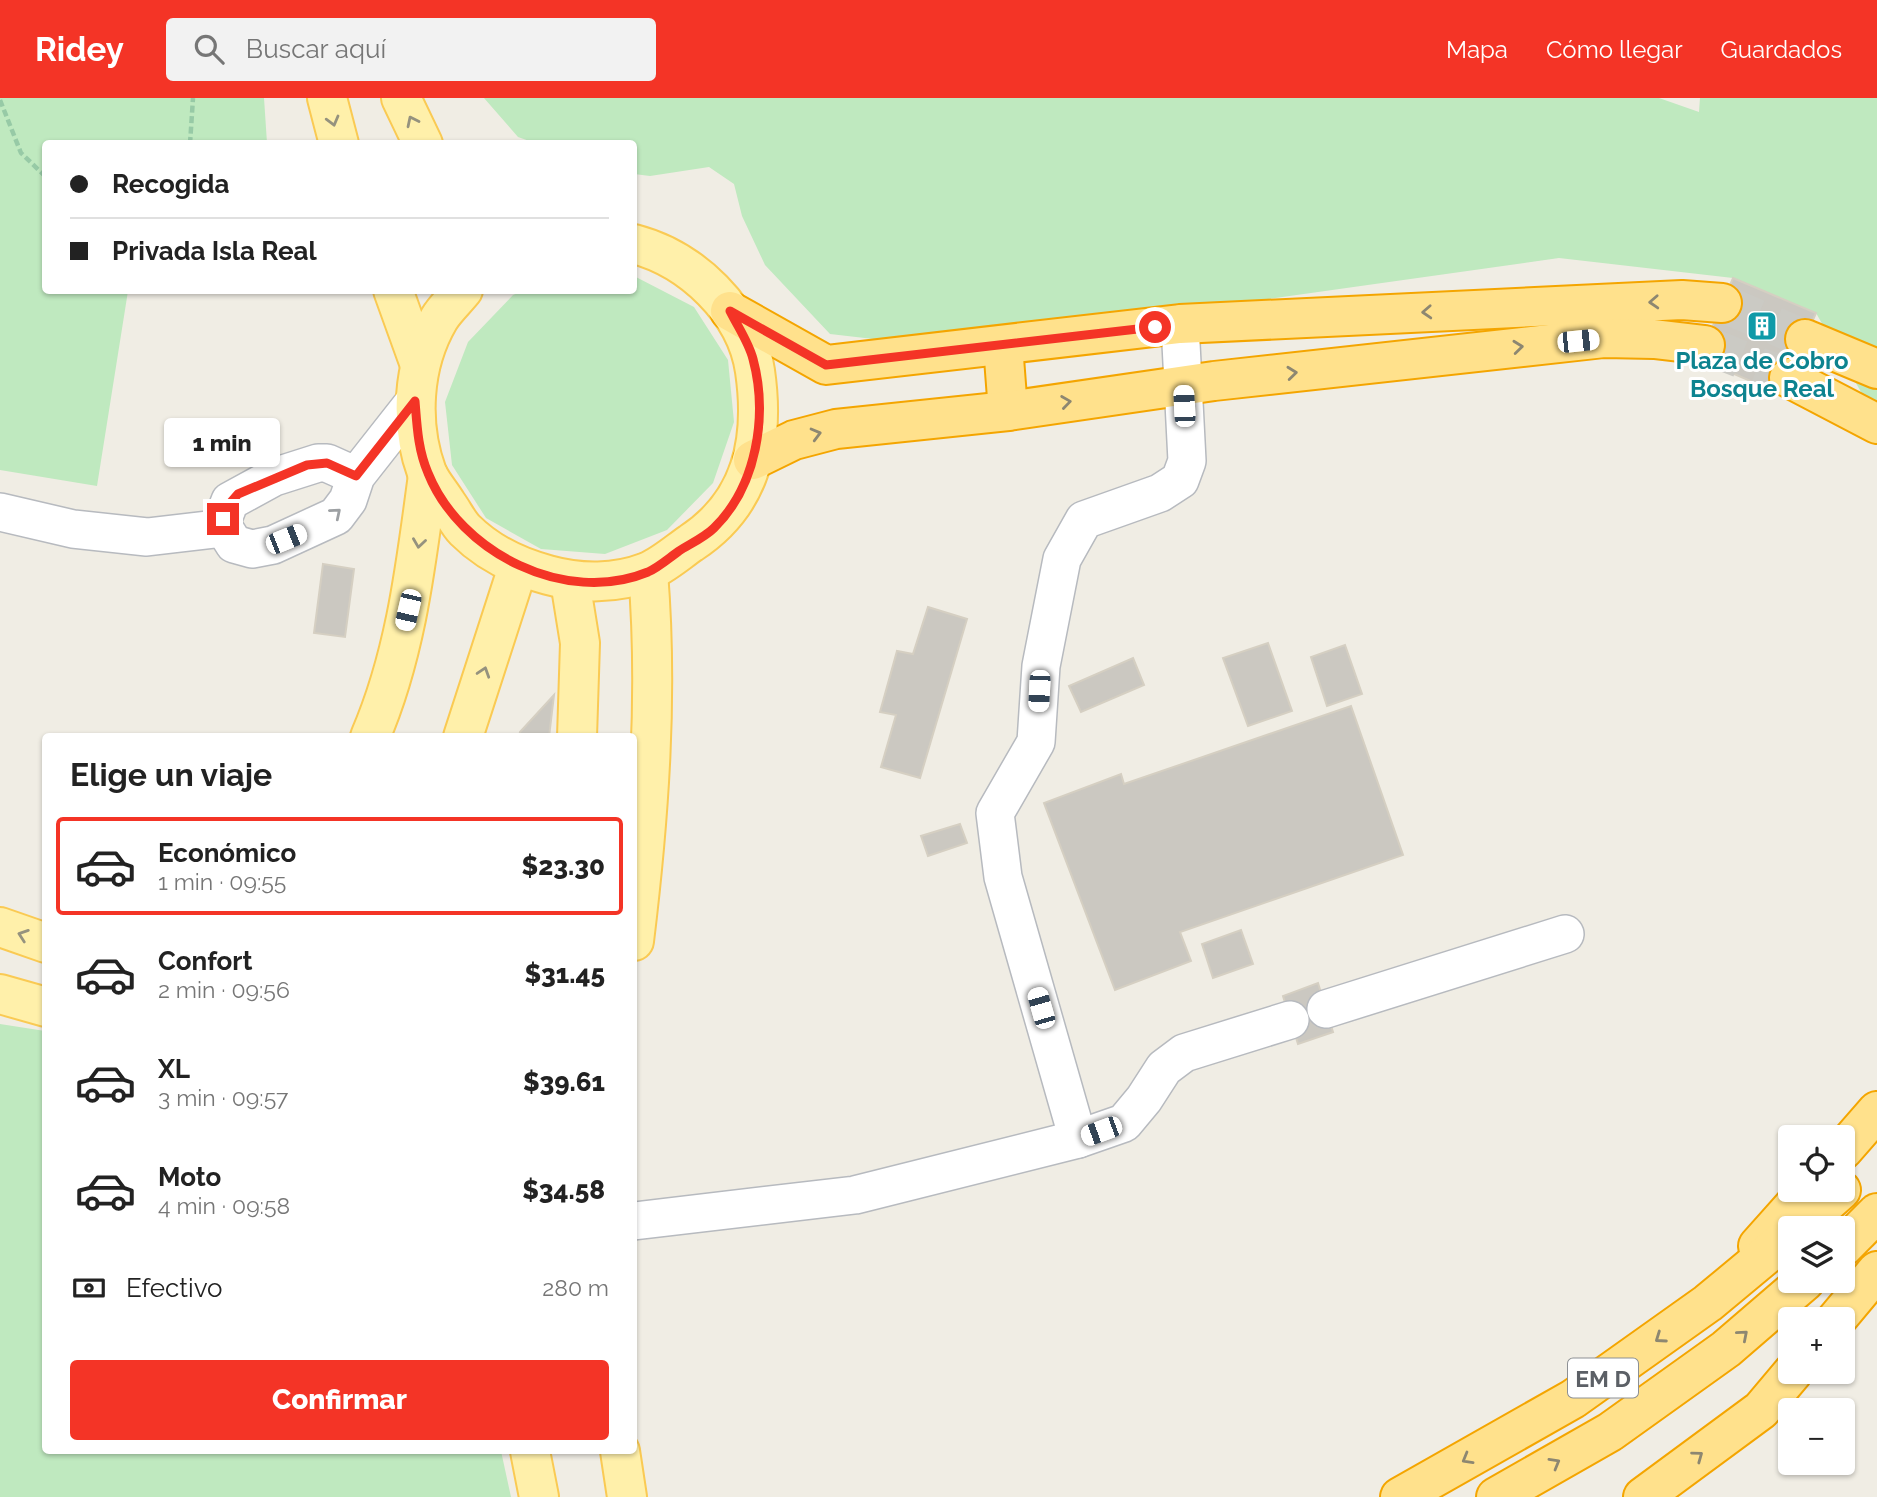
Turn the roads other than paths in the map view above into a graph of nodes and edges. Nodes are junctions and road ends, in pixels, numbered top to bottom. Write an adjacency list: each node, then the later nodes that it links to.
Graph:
1 (327, 98): 3 (main road, one-way to 3)
2 (401, 98): 4 (main road, one-way to 2)
3 (337, 140)
4 (422, 140)
5 (637, 245): 9 (main road)
6 (394, 294): 17 (main road)
7 (460, 294): 17 (main road)
8 (1723, 303): 10 (highway, one-way to 10)
9 (730, 311): 13 (highway); 21 (main road)
10 (1601, 321): 11 (highway, one-way to 11); 14 (highway); 18 (highway, one-way to 10)
11 (1180, 324): 13 (highway); 18 (street)
12 (1805, 339): 15 (highway)
13 (1003, 345): 19 (highway)
14 (1704, 345)
15 (1877, 369)
16 (1789, 378): 20 (highway)
17 (418, 383): 22 (main road); 23 (street)
18 (1183, 385): 19 (highway, one-way to 18); 42 (street)
19 (1009, 411): 21 (highway, one-way to 19)
20 (1877, 424)
21 (753, 460): 27 (main road)
22 (428, 475): 26 (main road); 29 (main road, one-way to 29)
23 (356, 476): 25 (street); 25 (street, one-way to 23)
24 (0, 512): 25 (street)
25 (224, 528)
26 (519, 567): 28 (main road); 30 (main road, one-way to 26)
27 (648, 572): 28 (main road); 32 (main road)
28 (570, 581): 31 (main road)
29 (372, 733)
30 (464, 733)
31 (577, 733)
32 (637, 916)
33 (0, 927): 35 (main road, one-way to 33)
34 (1565, 934): 38 (street)
35 (42, 942)
36 (0, 995): 37 (main road)
37 (42, 1006)
38 (1326, 1009)
39 (1290, 1020): 42 (street)
40 (1877, 1111): 41 (highway)
41 (1855, 1136)
42 (1078, 1139): 49 (street)
43 (1877, 1152): 44 (highway)
44 (1855, 1175)
45 (1797, 1202): 54 (highway)
46 (1827, 1202): 48 (highway)
47 (1877, 1213): 50 (highway)
48 (1812, 1216)
49 (637, 1221)
50 (1855, 1235)
51 (1778, 1245): 54 (highway, EM D)
52 (1877, 1271): 55 (highway)
53 (1791, 1293): 62 (highway, EM D, one-way to 53)
54 (1708, 1303): 61 (highway, EM D, one-way to 61)
55 (1847, 1307)
56 (1783, 1384): 63 (highway, one-way to 56)
57 (531, 1454): 59 (main road)
58 (620, 1454): 60 (main road)
59 (539, 1497)
60 (627, 1497)
61 (1400, 1497)
62 (1496, 1497)
63 (1643, 1497)

